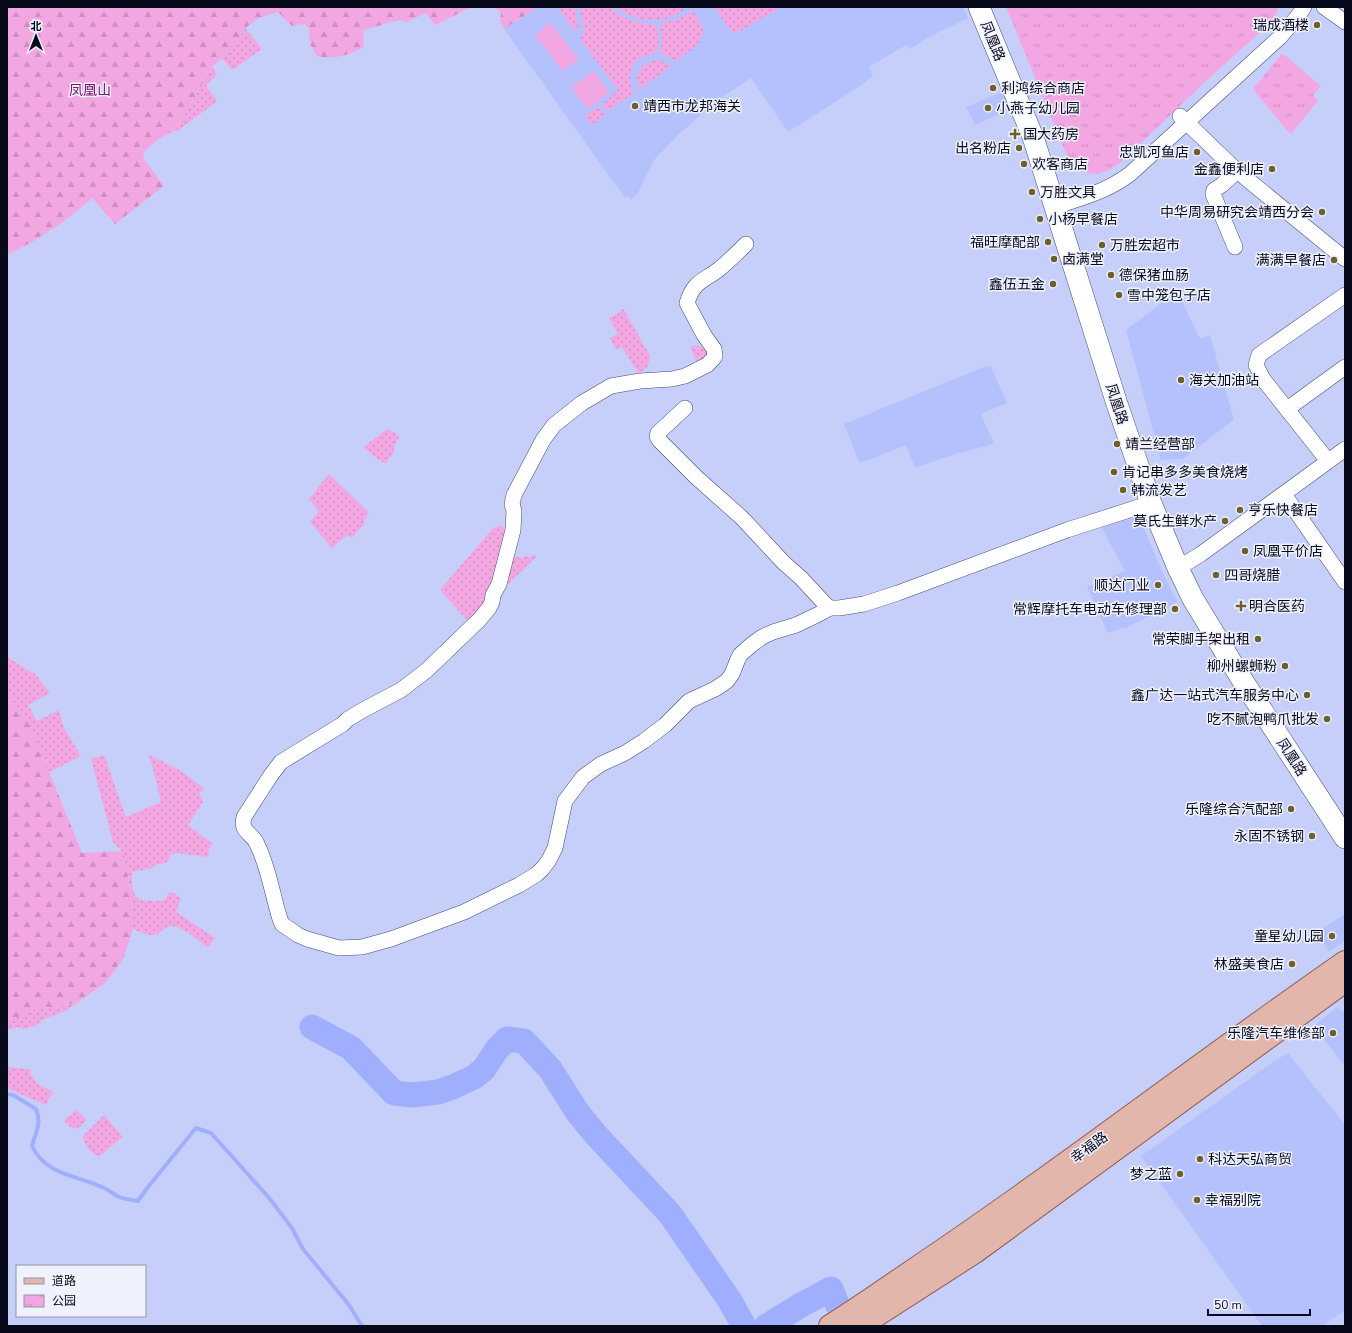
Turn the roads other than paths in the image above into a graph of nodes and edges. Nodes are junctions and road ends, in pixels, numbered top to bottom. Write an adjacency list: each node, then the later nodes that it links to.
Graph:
1 (979, 7): 9 (main road, 凤凰路)
2 (993, 7): 9 (main road, 凤凰路)
3 (1292, 7): 7 (street)
4 (1304, 7): 7 (street)
5 (1324, 7): 6 (street)
6 (1345, 22)
7 (1187, 115): 8 (street); 9 (street); 12 (street)
8 (1237, 171): 11 (street); 13 (street)
9 (1060, 201): 22 (main road, 凤凰路); 23 (main road, 凤凰路)
10 (746, 244): 25 (street)
11 (1235, 247)
12 (1345, 247)
13 (1345, 259)
14 (1345, 295): 17 (street)
15 (1345, 367): 17 (street)
16 (685, 408): 25 (street)
17 (1287, 409): 20 (street)
18 (1345, 449): 20 (street)
19 (1345, 458): 21 (street)
20 (1328, 461): 23 (street)
21 (1288, 500): 23 (street); 24 (street)
22 (1151, 503): 23 (main road, 凤凰路); 25 (street)
23 (1184, 570): 26 (main road, 凤凰路); 27 (main road, 凤凰路)
24 (1345, 582)
25 (830, 608)
26 (1345, 815)
27 (1345, 838)
28 (1345, 962): 30 (main road, 幸福路)
29 (1345, 981): 30 (main road, 幸福路)
30 (868, 1314): 31 (main road, 幸福路)
31 (834, 1323)

